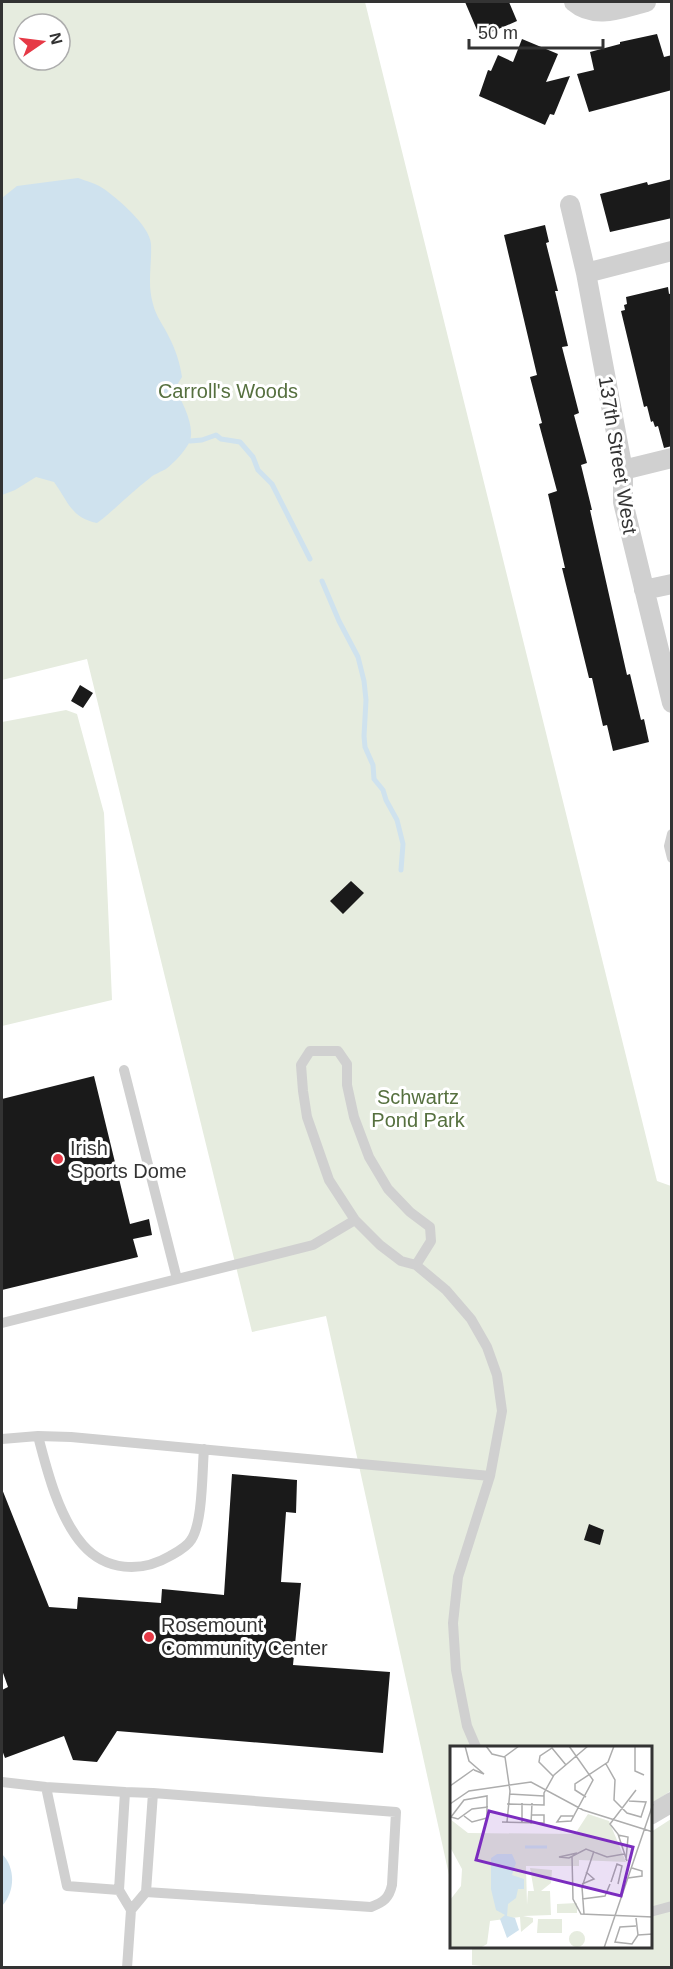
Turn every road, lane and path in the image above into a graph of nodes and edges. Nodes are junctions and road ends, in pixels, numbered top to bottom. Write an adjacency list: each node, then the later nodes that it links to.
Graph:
1 (646, 2): 2 (street)
2 (576, 4)
3 (570, 205): 5 (street, 137th Street West)
4 (672, 251): 5 (street)
5 (586, 273): 7 (street, 137th Street West)
6 (672, 458): 7 (street)
7 (623, 470): 9 (street, 137th Street West)
8 (672, 584): 9 (street)
9 (644, 590): 10 (street, 137th Street West)
10 (672, 703)
11 (672, 834): 12 (lane)
12 (672, 858)
13 (124, 1070): 16 (lane)
14 (355, 1220): 15 (lane); 15 (lane); 16 (lane)
15 (416, 1265): 21 (lane)
16 (177, 1279): 17 (lane)
17 (2, 1323)
18 (38, 1436): 19 (lane); 20 (lane); 20 (lane)
19 (2, 1439)
20 (204, 1449): 21 (lane)
21 (490, 1476): 22 (lane)
22 (476, 1746)
23 (2, 1782): 24 (lane)
24 (46, 1787): 25 (lane); 29 (lane)
25 (125, 1792): 26 (lane); 29 (lane)
26 (153, 1792): 30 (lane); 30 (lane)
27 (672, 1802): 28 (street)
28 (652, 1814)
29 (119, 1890): 32 (lane)
30 (146, 1892): 32 (lane)
31 (672, 1906): 33 (lane)
32 (131, 1910): 34 (lane)
33 (652, 1912)
34 (127, 1968)

